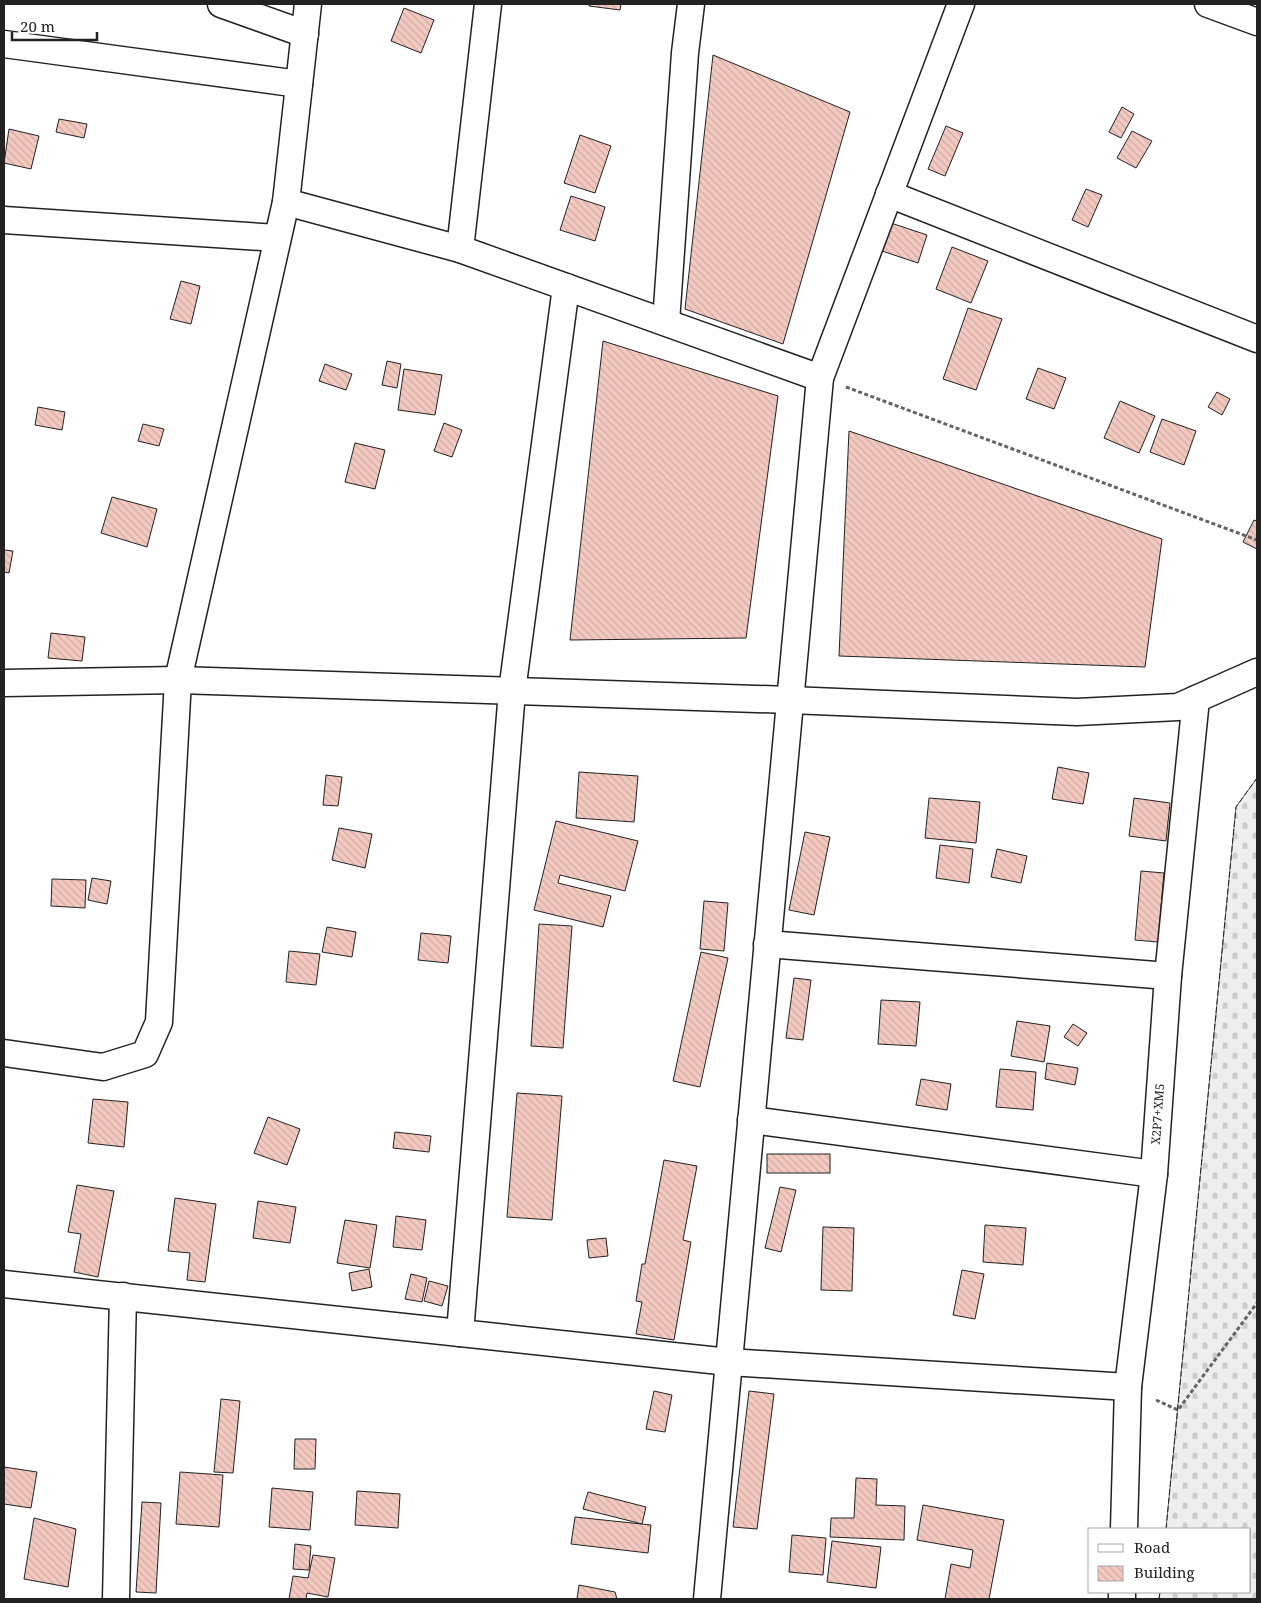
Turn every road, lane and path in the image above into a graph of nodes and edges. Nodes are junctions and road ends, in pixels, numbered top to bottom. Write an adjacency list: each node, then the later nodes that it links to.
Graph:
1 (221, 4): 8 (street)
2 (308, 4): 8 (street)
3 (488, 4): 15 (street)
4 (692, 4): 17 (street)
5 (961, 4): 11 (street)
6 (1208, 4): 7 (street)
7 (1257, 22)
8 (305, 34): 10 (street)
9 (4, 44): 10 (street)
10 (299, 84): 12 (street)
11 (889, 194): 18 (street); 19 (street)
12 (286, 202): 14 (street); 15 (street)
13 (4, 220): 14 (street)
14 (278, 238): 22 (street)
15 (460, 249): 16 (street)
16 (566, 287): 17 (street); 24 (street)
17 (666, 322): 19 (street)
18 (1257, 339)
19 (820, 378): 20 (path); 26 (street)
20 (1257, 540)
21 (1257, 672): 25 (street)
22 (178, 680): 23 (street); 24 (street); 29 (street)
23 (4, 683)
24 (512, 691): 26 (street); 35 (street)
25 (1196, 699): 26 (street); 28 (street, X2P7+XM5)
26 (790, 700): 27 (street)
27 (767, 944): 28 (street); 30 (street)
28 (1168, 976): 31 (street, X2P7+XM5)
29 (4, 1052)
30 (751, 1120): 31 (street); 36 (street)
31 (1154, 1174): 37 (street, X2P7+XM5)
32 (4, 1284): 33 (street)
33 (123, 1296): 35 (street); 39 (street)
34 (1257, 1303): 37 (path)
35 (460, 1333): 36 (street)
36 (729, 1362): 37 (street); 40 (street)
37 (1128, 1387): 38 (street, X2P7+XM5)
38 (1124, 1528)
39 (116, 1599)
40 (707, 1599)

